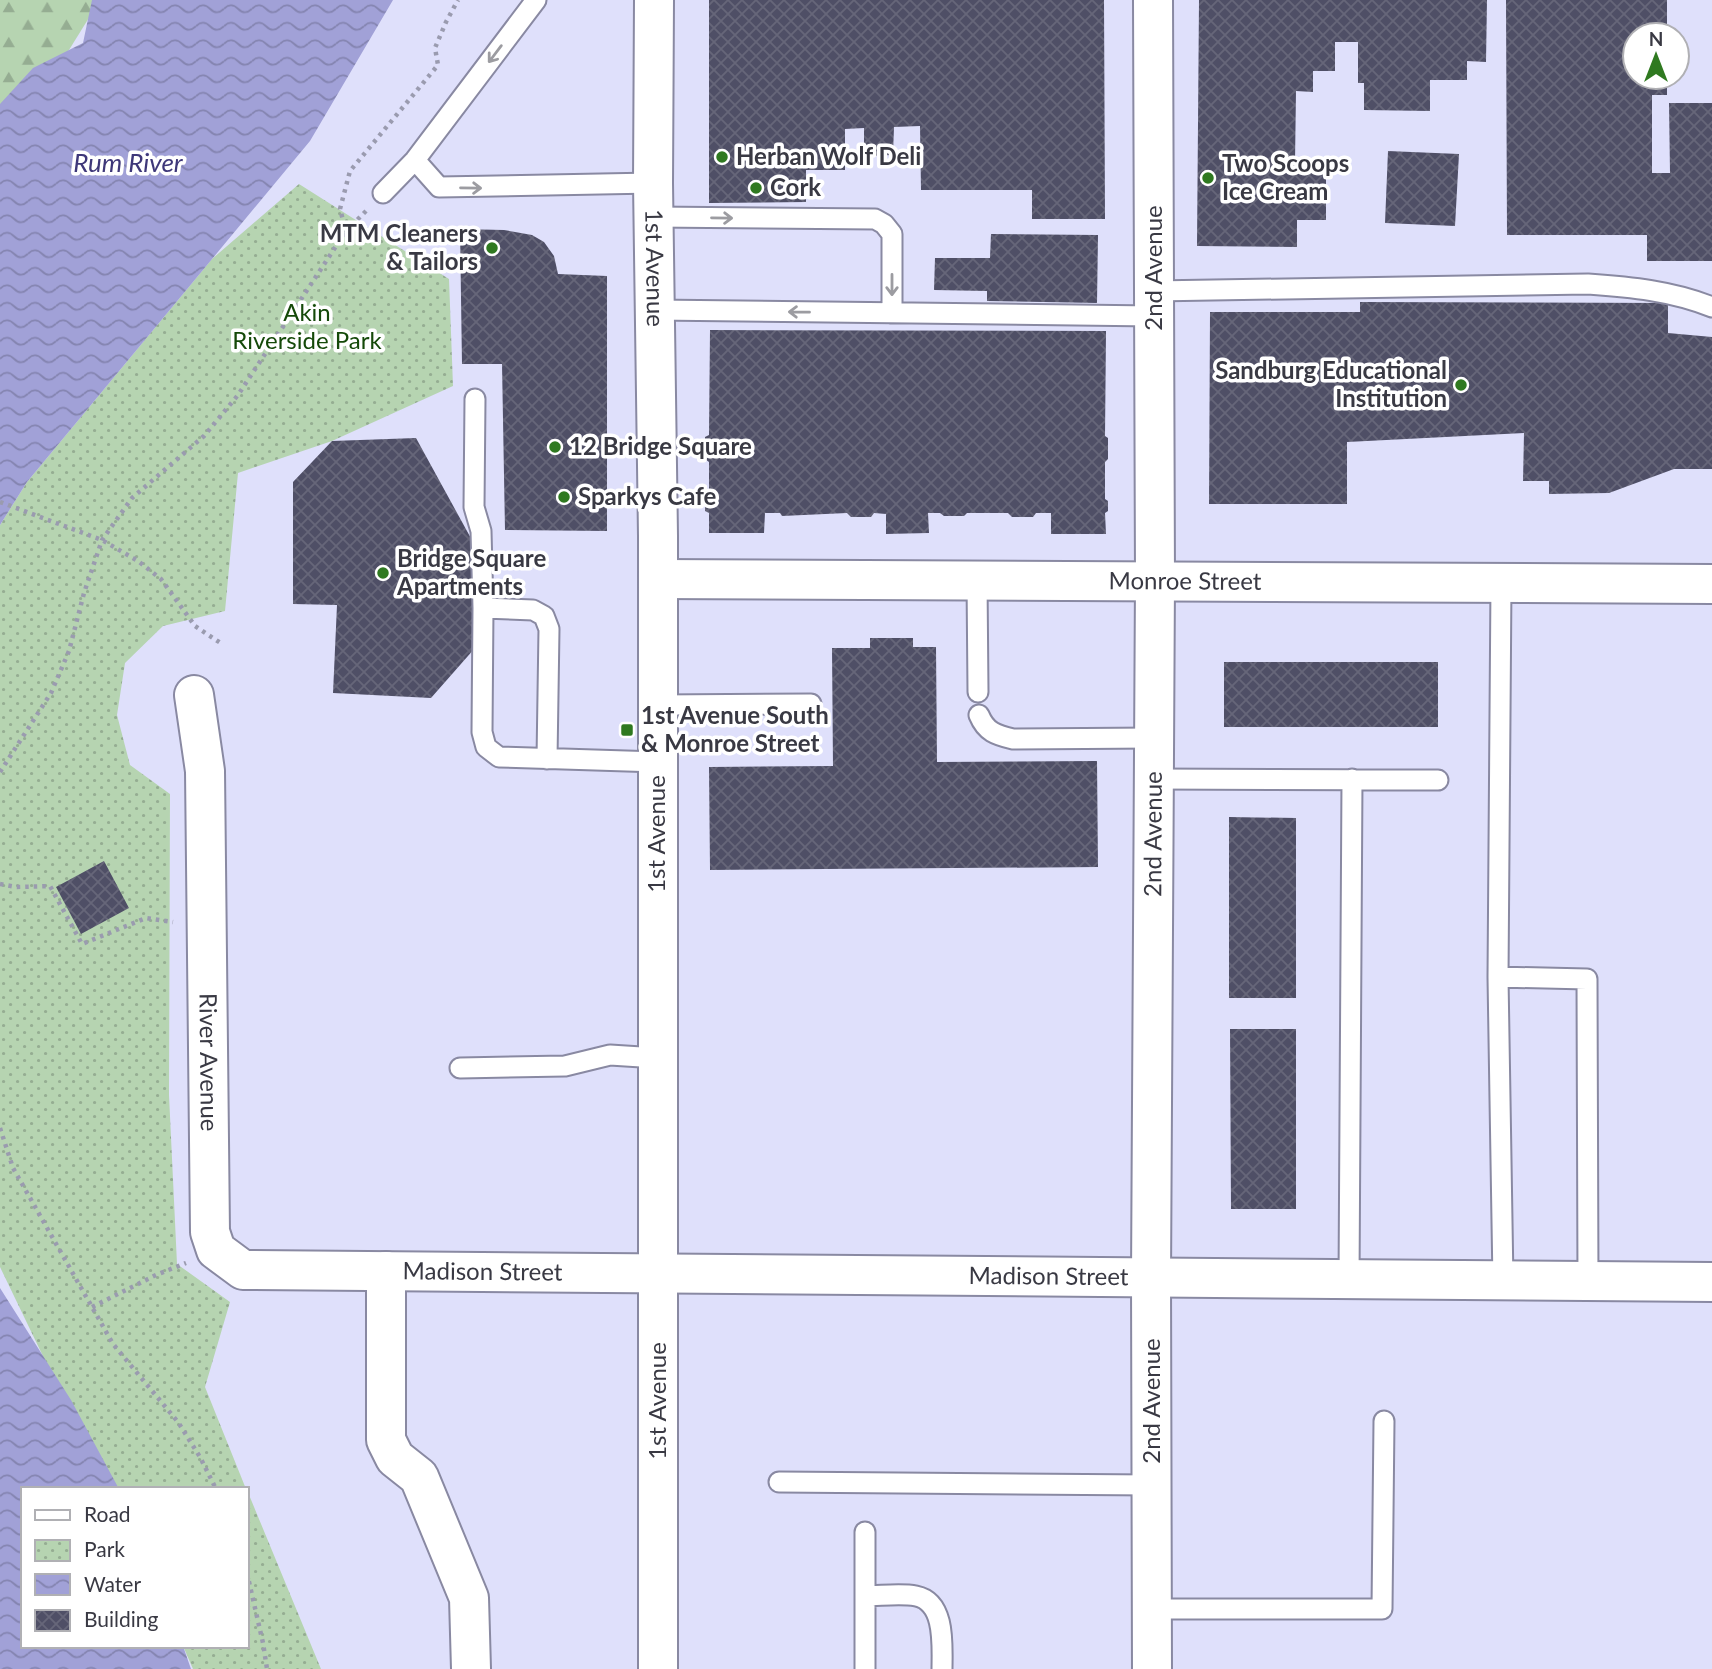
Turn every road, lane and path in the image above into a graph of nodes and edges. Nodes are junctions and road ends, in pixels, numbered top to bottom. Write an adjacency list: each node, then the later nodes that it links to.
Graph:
1 (458, 0): 8 (path)
2 (536, 0): 5 (lane, one-way to 5)
3 (654, 0): 7 (street, 1st Avenue)
4 (1153, 0): 9 (street, 2nd Avenue)
5 (415, 160): 6 (lane); 7 (lane, one-way to 7)
6 (383, 193): 8 (path)
7 (653, 200): 11 (street, 1st Avenue); 12 (lane, one-way to 12)
8 (346, 232): 15 (path)
9 (1154, 304): 10 (lane); 12 (lane); 18 (street, 2nd Avenue)
10 (1712, 307)
11 (655, 310): 12 (lane, one-way to 11); 16 (street, 1st Avenue)
12 (892, 313)
13 (475, 399): 21 (lane)
14 (0, 502): 15 (path)
15 (102, 540): 22 (path); 31 (path)
16 (658, 579): 17 (street, Monroe Street); 26 (street, 1st Avenue)
17 (977, 580): 18 (street, Monroe Street); 23 (lane)
18 (1155, 580): 19 (street, Monroe Street); 28 (street, 2nd Avenue)
19 (1501, 583): 20 (street, Monroe Street); 37 (lane)
20 (1712, 584)
21 (483, 608): 29 (lane); 29 (lane)
22 (222, 643)
23 (978, 692)
24 (194, 695): 36 (street, River Avenue)
25 (811, 704): 26 (lane)
26 (658, 705): 30 (street, 1st Avenue)
27 (979, 715): 28 (lane)
28 (1153, 738): 32 (street, 2nd Avenue)
29 (547, 759): 30 (lane)
30 (658, 762): 38 (street, 1st Avenue)
31 (0, 772)
32 (1153, 779): 33 (lane); 44 (street, 2nd Avenue)
33 (1352, 779): 34 (lane); 45 (lane)
34 (1438, 780)
35 (0, 884): 36 (path)
36 (207, 924): 41 (street, River Avenue)
37 (1498, 977): 46 (lane); 48 (lane)
38 (657, 1058): 39 (lane); 43 (street, 1st Avenue)
39 (460, 1068)
40 (0, 1128): 49 (path)
41 (216, 1250): 42 (street); 49 (path)
42 (386, 1271): 43 (street, Madison Street); 59 (street)
43 (658, 1273): 44 (street, Madison Street); 60 (street, 1st Avenue)
44 (1151, 1278): 45 (street, Madison Street); 52 (street, 2nd Avenue)
45 (1349, 1281): 46 (street, Madison Street)
46 (1503, 1282): 48 (street, Madison Street)
47 (1712, 1282): 48 (street, Madison Street)
48 (1588, 1283)
49 (92, 1307): 53 (path)
50 (1384, 1421): 57 (lane)
51 (779, 1482): 52 (lane)
52 (1153, 1485): 57 (street, 2nd Avenue)
53 (215, 1487)
54 (865, 1532): 56 (lane)
55 (248, 1578): 58 (path)
56 (865, 1595): 61 (lane); 62 (lane)
57 (1152, 1609): 63 (street, 2nd Avenue)
58 (267, 1669)
59 (471, 1669)
60 (658, 1669)
61 (865, 1669)
62 (942, 1669)
63 (1152, 1669)

